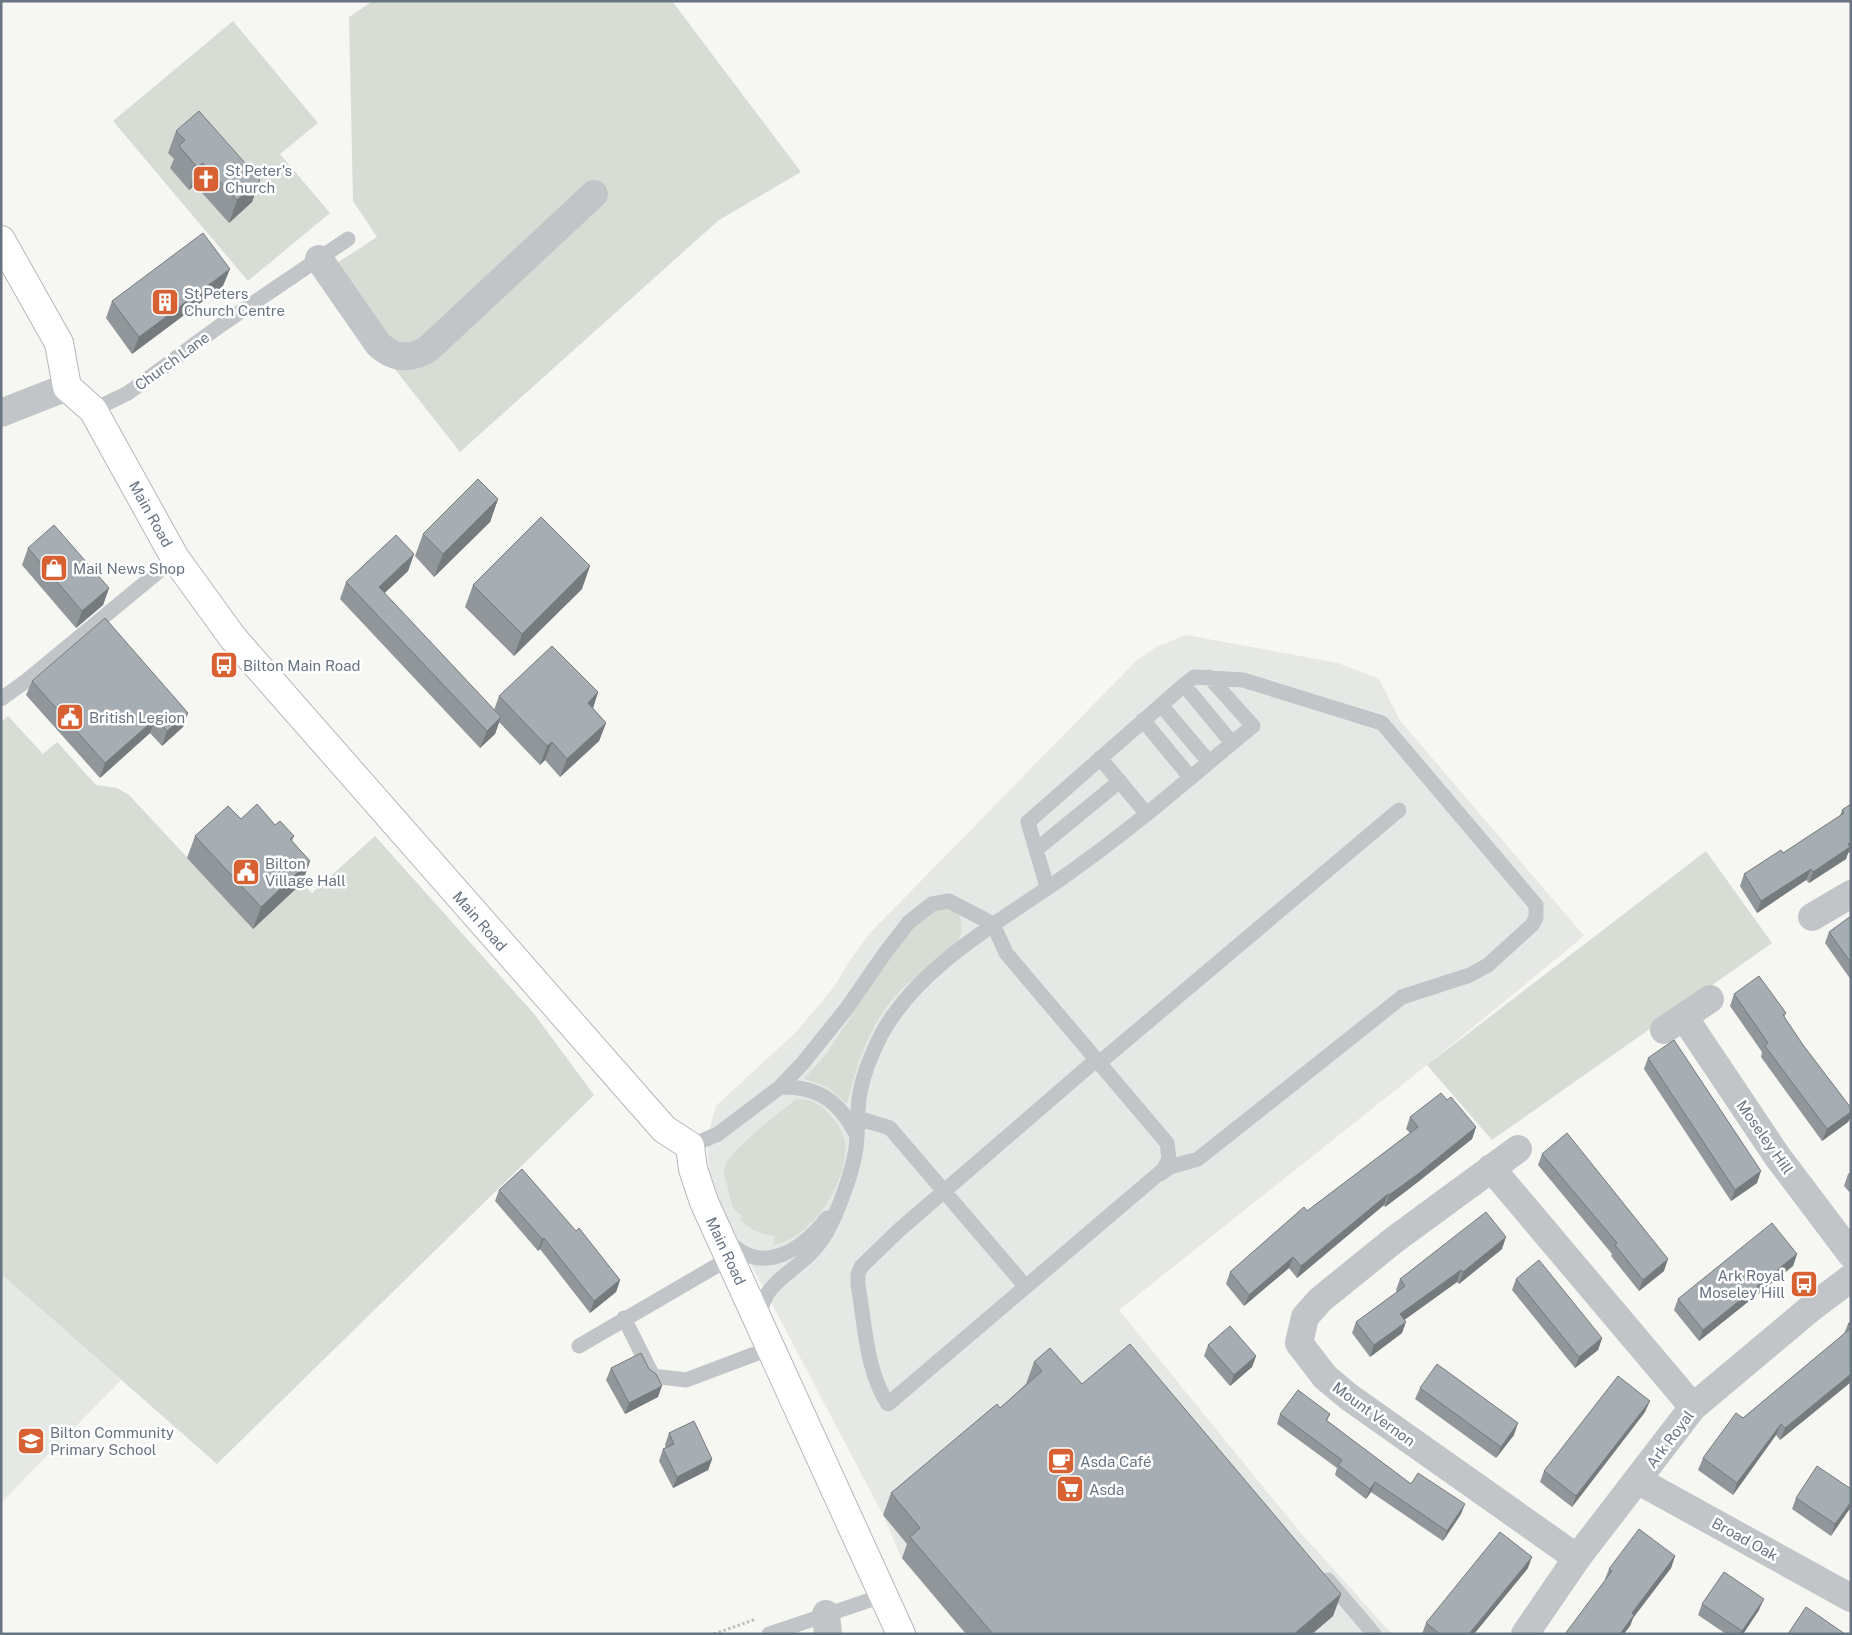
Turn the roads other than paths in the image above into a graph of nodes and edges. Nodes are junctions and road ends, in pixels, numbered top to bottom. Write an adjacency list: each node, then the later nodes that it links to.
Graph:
1 (594, 194): 4 (street)
2 (348, 239): 4 (lane, Church Lane)
3 (1, 240): 5 (main road)
4 (319, 259): 6 (lane, Church Lane)
5 (67, 387): 6 (main road, Main Road); 7 (street)
6 (92, 410): 8 (main road, Main Road)
7 (1, 413)
8 (175, 558): 10 (lane); 30 (main road, Main Road)
9 (1195, 680): 11 (lane); 13 (lane); 13 (lane); 33 (lane)
10 (1, 699)
11 (1161, 705): 12 (lane); 15 (lane)
12 (1143, 720): 14 (lane); 16 (lane)
13 (1232, 743): 15 (lane)
14 (1100, 758): 17 (lane); 20 (lane)
15 (1209, 762): 16 (lane)
16 (1190, 777): 19 (lane)
17 (1120, 781): 19 (lane); 20 (lane)
18 (1399, 810): 26 (lane)
19 (1146, 813): 21 (lane)
20 (1037, 849): 21 (lane)
21 (1047, 887): 24 (lane)
22 (1851, 894): 23 (street)
23 (1812, 917)
24 (993, 924): 26 (lane); 27 (lane); 28 (lane)
25 (1710, 998): 37 (street, Moseley Hill)
26 (1098, 1062): 33 (lane); 34 (lane)
27 (780, 1087): 29 (lane); 30 (lane)
28 (858, 1118): 29 (lane); 34 (lane)
29 (857, 1136): 35 (lane)
30 (690, 1146): 36 (main road, Main Road)
31 (1518, 1149): 32 (street, Mount Vernon)
32 (1491, 1168): 44 (street); 46 (street, Mount Vernon)
33 (1151, 1180): 40 (lane)
34 (944, 1192): 40 (lane); 40 (lane)
35 (842, 1198): 36 (lane); 42 (lane)
36 (713, 1221): 38 (main road, Main Road)
37 (1851, 1254)
38 (730, 1258): 41 (lane); 42 (main road, Main Road)
39 (1851, 1278): 44 (street, Ark Royal)
40 (1026, 1287)
41 (624, 1318): 42 (lane); 43 (lane)
42 (768, 1341): 49 (main road, Main Road)
43 (579, 1346)
44 (1693, 1407): 45 (street, Ark Royal)
45 (1639, 1481): 46 (street, Ark Royal); 48 (street, Broad Oak)
46 (1577, 1558): 54 (street, Ark Royal)
47 (1316, 1567): 53 (lane)
48 (1849, 1593)
49 (882, 1596): 50 (lane); 52 (main road, Main Road)
50 (827, 1624): 51 (lane)
51 (769, 1634)
52 (901, 1634)
53 (1374, 1634)
54 (1525, 1634)

